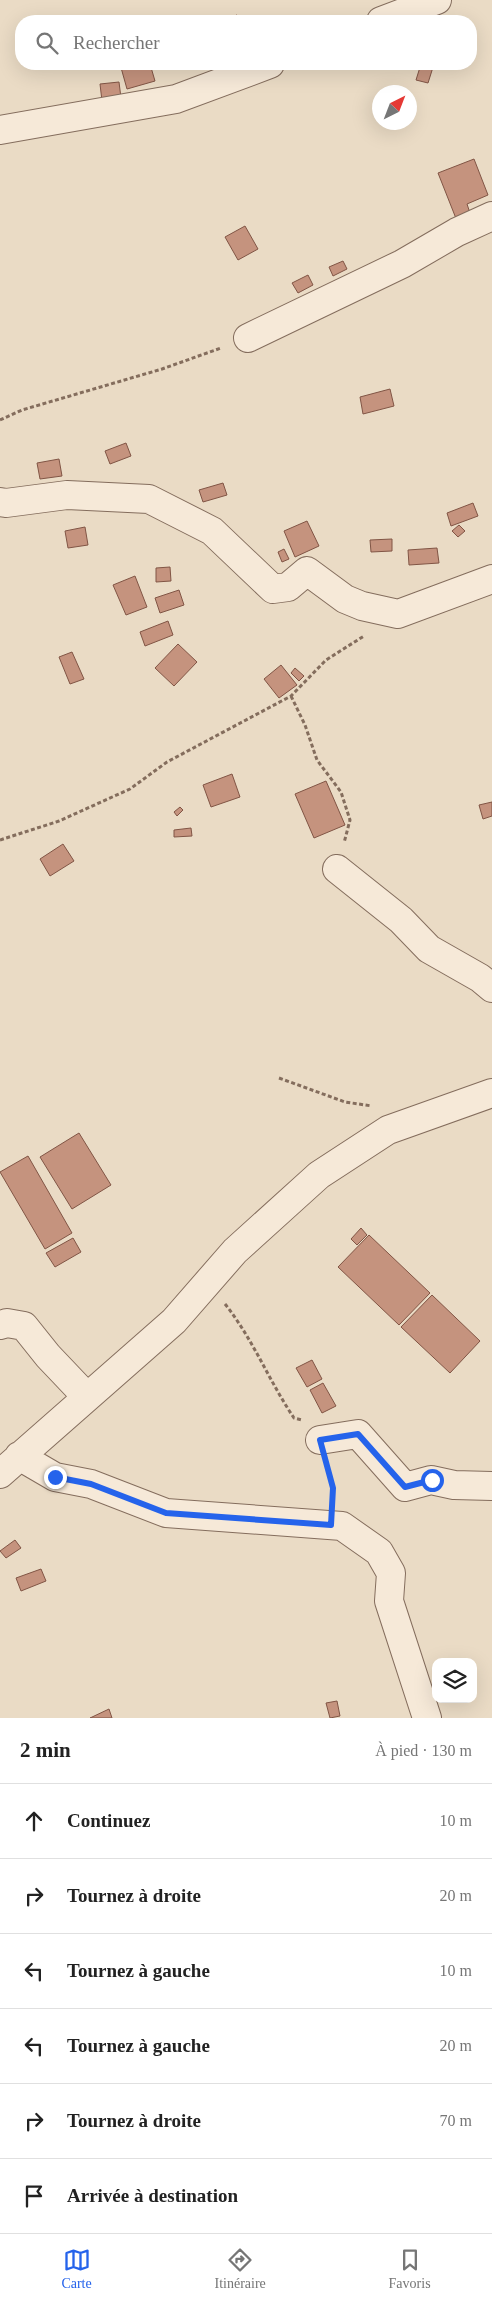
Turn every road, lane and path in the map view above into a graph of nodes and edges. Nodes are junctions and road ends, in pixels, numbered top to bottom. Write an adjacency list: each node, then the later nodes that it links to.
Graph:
1 (437, 0): 2 (street)
2 (397, 15)
3 (254, 70): 4 (street)
4 (0, 130)
5 (492, 216): 6 (street)
6 (248, 338): 7 (path)
7 (0, 420)
8 (0, 502): 10 (street)
9 (492, 579): 10 (street)
10 (398, 614): 11 (path)
11 (291, 696): 12 (path); 13 (path)
12 (0, 840)
13 (337, 869): 14 (street)
14 (492, 988)
15 (279, 1078): 17 (path)
16 (492, 1093): 17 (street)
17 (401, 1126): 18 (street)
18 (207, 1282): 20 (street); 21 (path)
19 (0, 1325): 20 (street)
20 (86, 1396): 22 (street)
21 (320, 1440): 23 (street); 24 (path)
22 (10, 1465): 24 (street)
23 (492, 1486)
24 (331, 1525): 25 (street)
25 (427, 1718)

